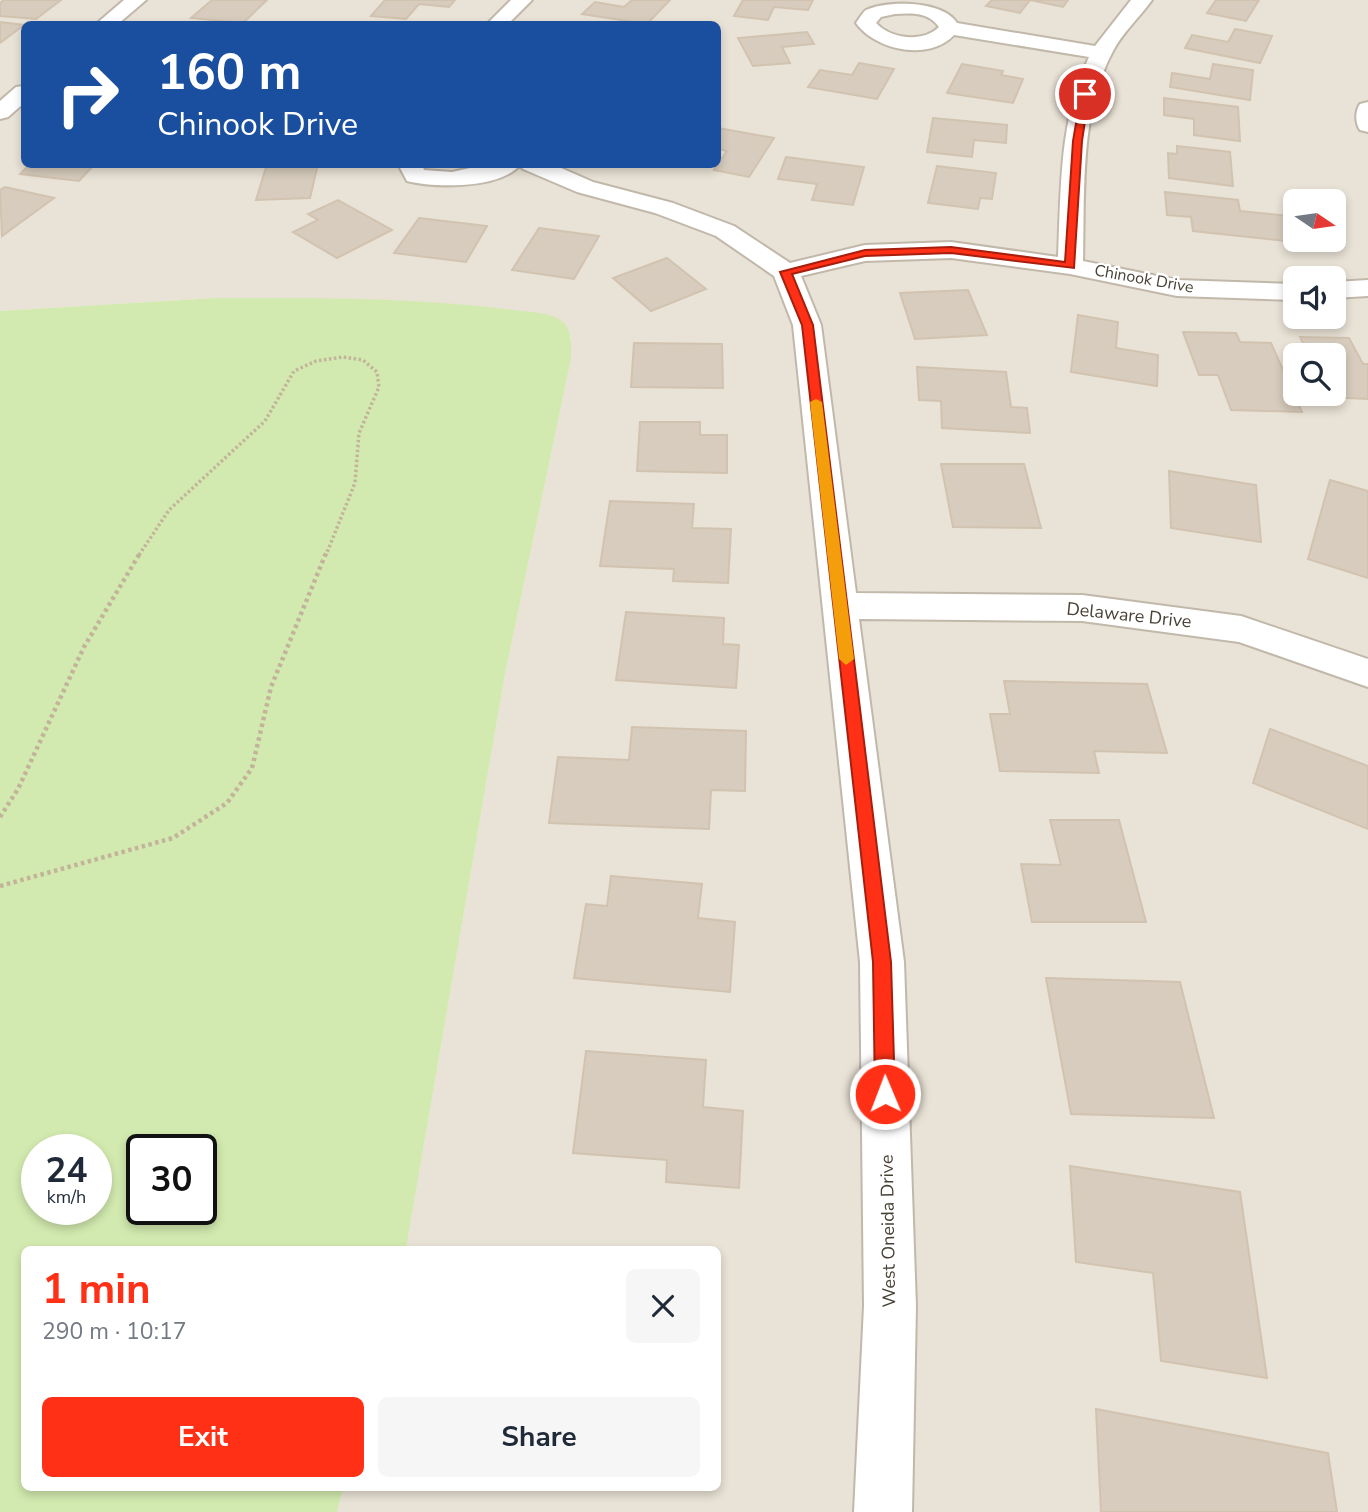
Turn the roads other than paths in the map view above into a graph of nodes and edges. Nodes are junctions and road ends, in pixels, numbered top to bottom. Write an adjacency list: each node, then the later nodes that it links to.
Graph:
1 (136, 0): 4 (street)
2 (522, 0): 5 (street)
3 (1142, 0): 7 (street)
4 (110, 21)
5 (500, 21)
6 (949, 28): 7 (street)
7 (1101, 53): 15 (street)
8 (21, 94): 10 (street)
9 (1368, 109): 11 (street)
10 (0, 112)
11 (1368, 125)
12 (412, 168): 13 (street)
13 (500, 168)
14 (540, 168): 16 (street)
15 (1070, 266): 16 (street, Chinook Drive); 19 (street, Chinook Drive)
16 (786, 272): 20 (street, West Oneida Drive)
17 (1368, 288): 18 (street)
18 (1346, 289)
19 (1283, 292)
20 (840, 606): 21 (street, Delaware Drive); 22 (street, West Oneida Drive)
21 (1368, 673)
22 (883, 1512)

